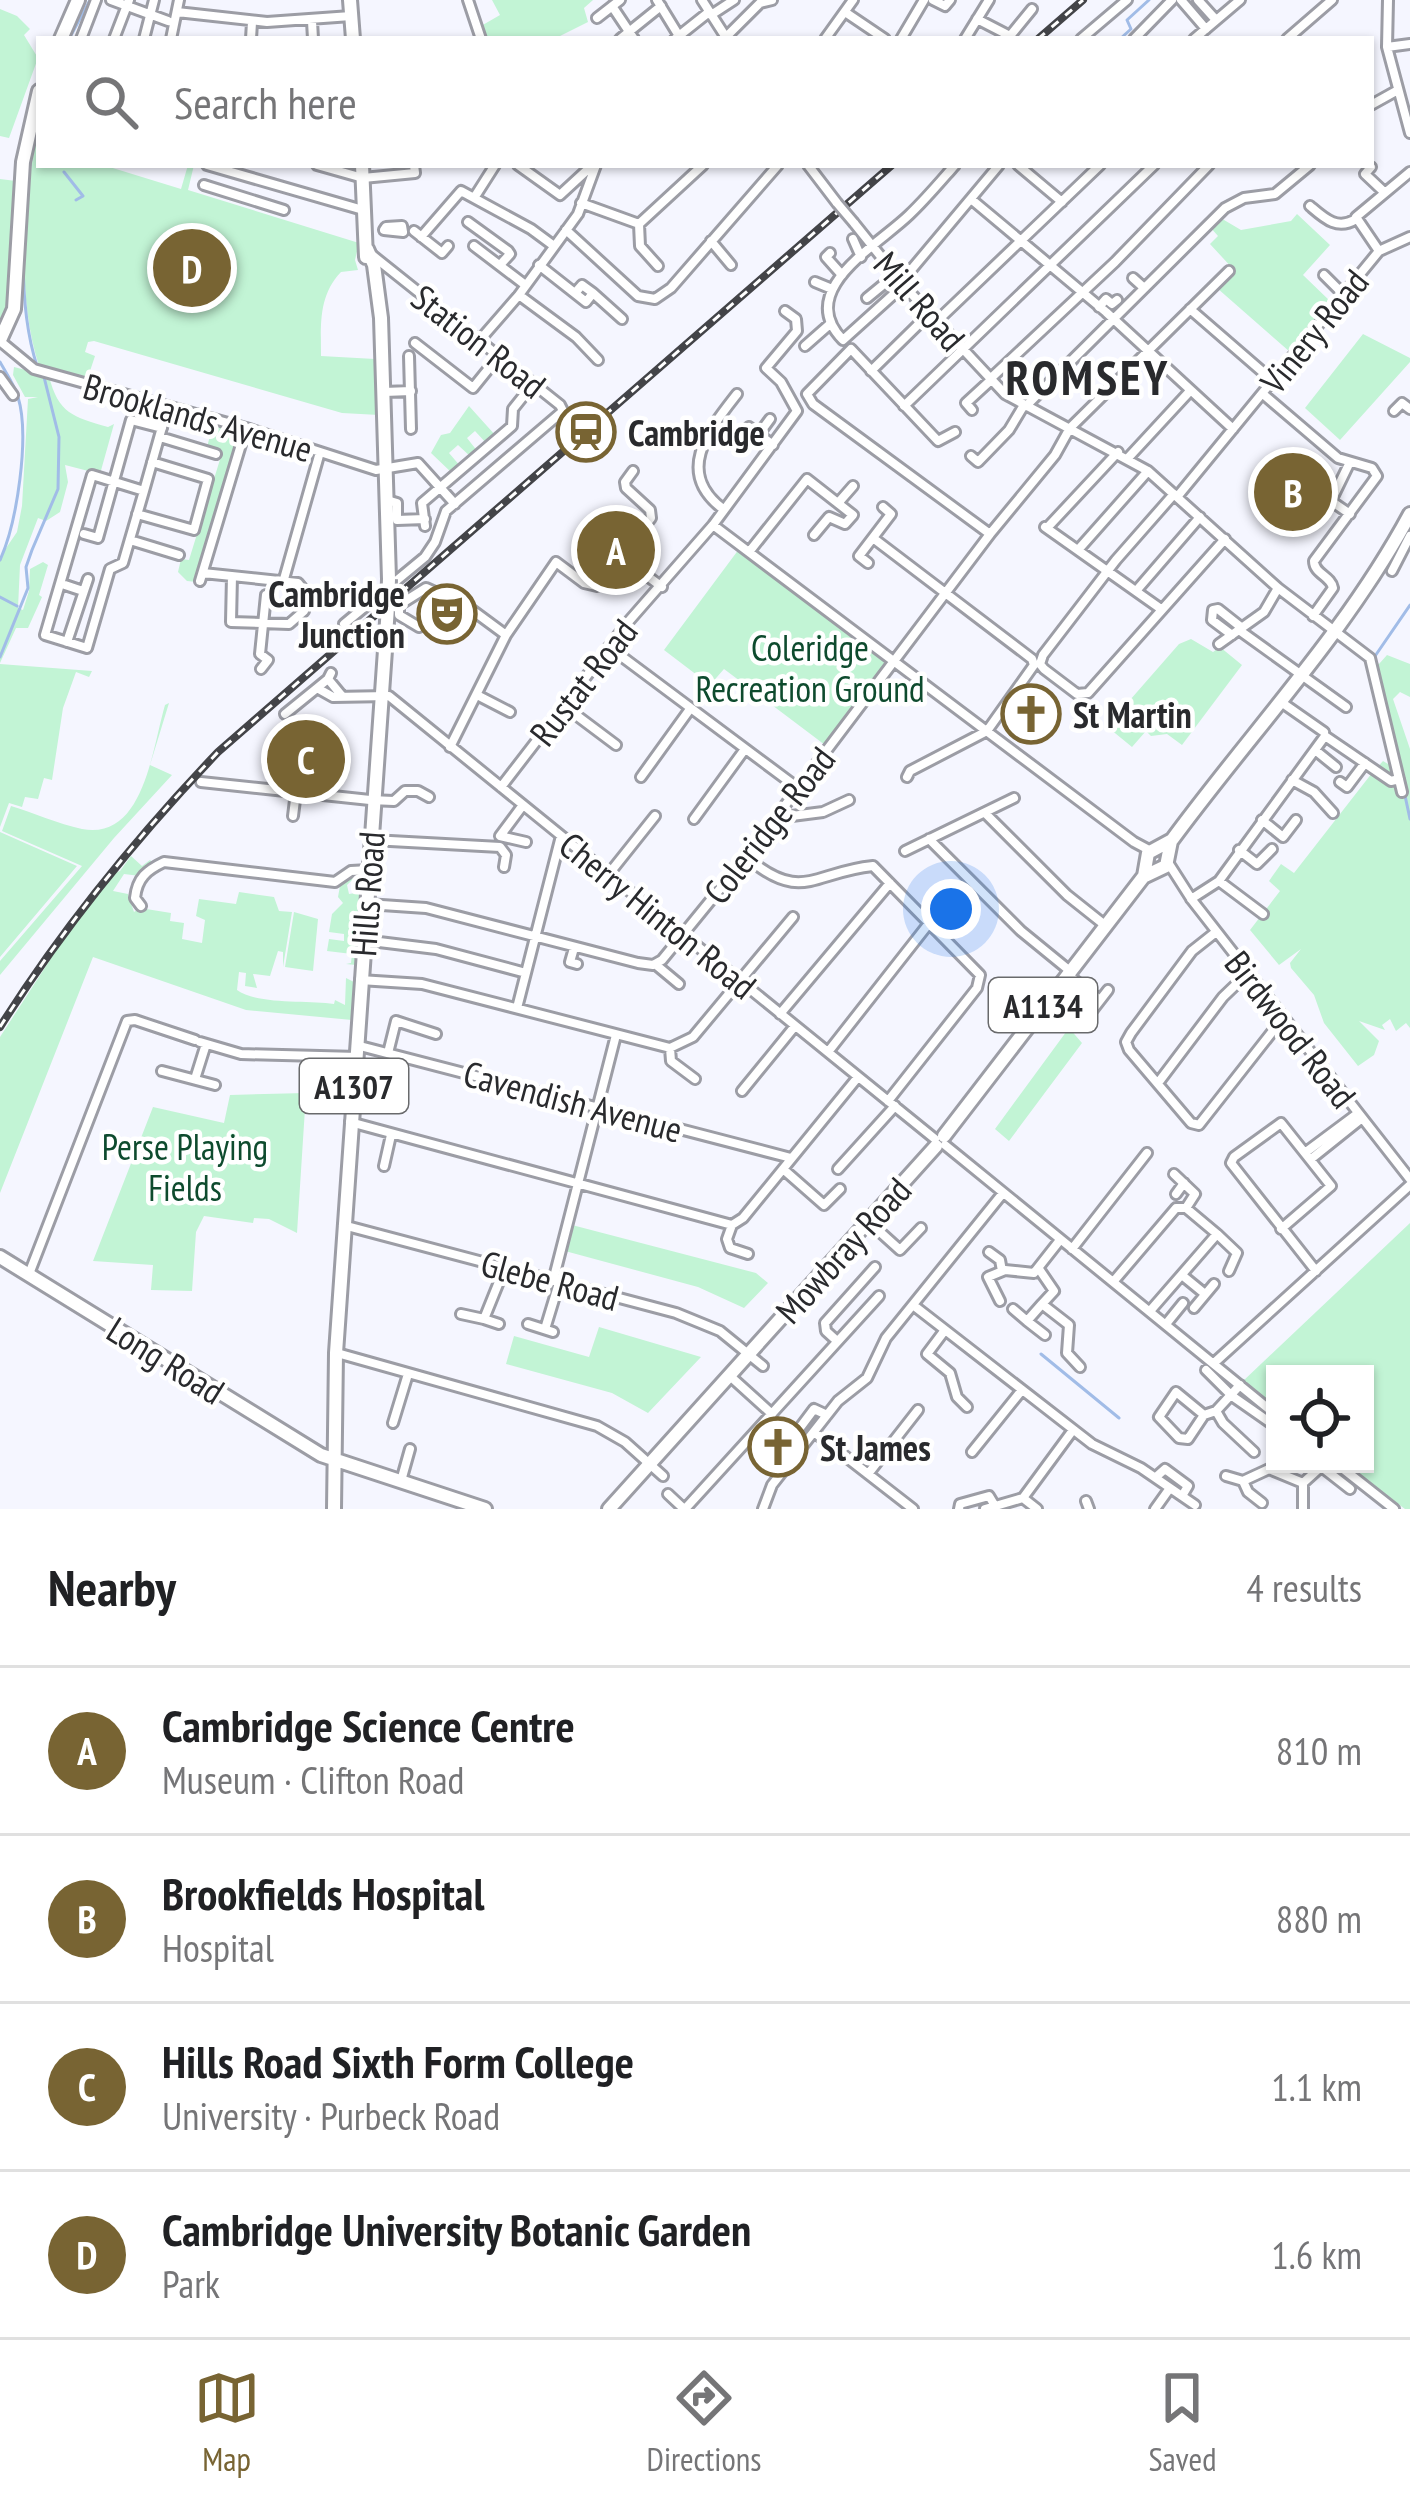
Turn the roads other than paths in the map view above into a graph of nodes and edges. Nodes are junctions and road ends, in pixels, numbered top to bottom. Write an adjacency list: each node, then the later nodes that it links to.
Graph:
1 (78, 0): 38 (main road)
2 (96, 0): 39 (street)
3 (111, 0): 20 (street)
4 (154, 0): 28 (street)
5 (179, 0): 25 (street)
6 (351, 0): 29 (main road)
7 (468, 0): 46 (street)
8 (702, 0): 27 (street)
9 (734, 0): 27 (street)
10 (854, 0): 26 (street)
11 (929, 0): 12 (street); 53 (street)
12 (950, 0)
13 (989, 0): 31 (street)
14 (1127, 0): 55 (street)
15 (1176, 0): 36 (street); 56 (street)
16 (1198, 0): 33 (street)
17 (1240, 0): 33 (street)
18 (1332, 0): 58 (street)
19 (1388, 0): 60 (street)
20 (128, 3): 28 (street); 40 (street)
21 (616, 3): 30 (street); 37 (street)
22 (659, 3): 37 (street); 47 (street)
23 (772, 4): 50 (street)
24 (1036, 5): 31 (street)
25 (177, 12): 35 (street); 42 (street)
26 (845, 12): 51 (street); 52 (street)
27 (710, 13): 48 (street); 49 (street)
28 (150, 16): 34 (street); 41 (street)
29 (351, 16): 32 (street); 45 (main road)
30 (597, 18)
31 (977, 19): 54 (street)
32 (312, 20): 35 (street); 44 (street)
33 (1216, 20): 36 (street)
34 (168, 21)
35 (252, 22): 43 (street)
36 (1206, 29): 57 (street)
37 (632, 35)
38 (62, 36)
39 (82, 36)
40 (115, 36)
41 (145, 36)
42 (172, 36)
43 (251, 36)
44 (314, 36)
45 (353, 36)
46 (480, 36)
47 (676, 36)
48 (680, 36)
49 (725, 36)
50 (728, 36)
51 (827, 36)
52 (881, 36)
53 (903, 36)
54 (967, 36)
55 (1085, 36)
56 (1137, 36)
57 (1198, 36)
58 (1291, 36)
59 (1410, 44): 60 (street)
60 (1388, 46): 61 (street)
61 (1397, 90): 62 (street); 63 (street)
62 (1374, 103)
63 (1406, 104): 65 (street)
64 (36, 110): 140 (main road)
65 (1410, 133)
66 (218, 168): 84 (street)
67 (414, 168): 82 (street)
68 (492, 168): 87 (street)
69 (526, 168): 70 (street)
70 (594, 168): 91 (street)
71 (700, 168): 97 (street)
72 (775, 168): 103 (street)
73 (810, 168): 108 (street, Mill Road, bridge)
74 (952, 168): 108 (street)
75 (997, 168): 89 (street)
76 (1022, 168): 90 (street)
77 (1097, 168): 90 (street)
78 (1151, 168): 117 (street)
79 (1207, 168): 129 (street)
80 (1371, 168): 86 (street)
81 (1296, 169): 126 (street)
82 (362, 171): 94 (main road, Hills Road)
83 (1410, 172): 86 (street, Vinery Road)
84 (250, 178): 88 (street); 94 (street)
85 (204, 185): 88 (street)
86 (1383, 191): 95 (street, Vinery Road)
87 (470, 195): 105 (street); 107 (street)
88 (244, 197): 93 (street)
89 (975, 202): 104 (street); 123 (street)
90 (1062, 202): 104 (street)
91 (581, 203): 97 (street); 99 (street)
92 (1310, 206): 95 (street)
93 (284, 210)
94 (364, 210): 100 (main road, Hills Road)
95 (1356, 219): 109 (street, Vinery Road)
96 (468, 222): 113 (street)
97 (639, 224): 116 (street)
98 (384, 230): 100 (street)
99 (566, 230): 103 (street); 107 (street)
100 (366, 231): 112 (main road, Hills Road)
101 (1410, 237): 109 (street)
102 (855, 241): 111 (street)
103 (711, 242): 115 (street)
104 (1026, 244): 117 (street); 136 (street)
105 (448, 246)
106 (474, 246): 113 (street)
107 (554, 246): 114 (street)
108 (872, 246): 111 (street); 123 (street, Mill Road)
109 (1379, 250): 128 (street, Vinery Road)
110 (830, 254): 120 (street)
111 (861, 256): 120 (street)
112 (374, 262): 119 (street, Station Road); 119 (street, Station Road); 156 (main road, Hills Road)
113 (500, 265): 125 (street)
114 (539, 265): 125 (street); 137 (street)
115 (731, 265)
116 (658, 266)
117 (1051, 266): 129 (street); 145 (street)
118 (1229, 271): 134 (street, Coleridge Road)
119 (393, 273): 141 (street, Station Road)
120 (842, 275): 127 (street)
121 (1324, 275): 128 (street)
122 (1133, 278): 126 (street)
123 (900, 281): 131 (street); 136 (street, Mill Road); 143 (street)
124 (815, 282): 127 (street)
125 (524, 284): 130 (street)
126 (1143, 287): 138 (street)
127 (832, 289): 139 (street)
128 (1343, 294): 153 (street, Vinery Road)
129 (1086, 295): 133 (street); 152 (street)
130 (517, 296): 141 (street); 149 (street)
131 (867, 298)
132 (1117, 300): 133 (street)
133 (1101, 308): 138 (street)
134 (1190, 309): 146 (street, Coleridge Road); 153 (street)
135 (785, 311): 176 (street, Rustat Road)
136 (933, 318): 145 (street, Mill Road); 150 (street)
137 (622, 320)
138 (1115, 321): 146 (street); 161 (street)
139 (830, 324): 143 (street); 144 (street)
140 (2, 338): 162 (street, Brooklands Avenue)
141 (479, 341): 148 (street, Station Road)
142 (415, 343): 148 (street)
143 (846, 345): 150 (street); 205 (street)
144 (805, 346)
145 (963, 350): 152 (street, Mill Road); 163 (street)
146 (1145, 350): 155 (street); 170 (street, Coleridge Road)
147 (409, 356): 157 (street)
148 (498, 356): 154 (street, Station Road)
149 (598, 360)
150 (872, 371): 163 (street)
151 (0, 376): 160 (street)
152 (990, 380): 161 (street, Mill Road); 165 (street)
153 (1273, 381): 159 (street, Vinery Road)
154 (533, 384): 189 (street); 194 (street, Station Road)
155 (1190, 391): 172 (street); 181 (street)
156 (384, 392): 157 (street); 184 (main road, Hills Road)
157 (411, 392): 171 (street)
158 (737, 394): 195 (street)
159 (1263, 394): 172 (street, Vinery Road); 183 (street)
160 (13, 395)
161 (1025, 405): 170 (street, Mill Road); 180 (street)
162 (169, 406): 169 (street, Brooklands Avenue); 174 (street)
163 (904, 406): 173 (street)
164 (1410, 409): 166 (street)
165 (972, 410)
166 (1394, 411)
167 (770, 419): 175 (street)
168 (749, 427): 175 (street)
169 (246, 428): 177 (street, Brooklands Avenue); 203 (street)
170 (1070, 428): 178 (street, Mill Road); 205 (street, Coleridge Road)
171 (411, 429)
172 (1233, 429): 191 (street, Vinery Road)
173 (955, 432)
174 (161, 433): 179 (street); 182 (street); 187 (street)
175 (759, 434): 176 (street)
176 (773, 446): 195 (street, Rustat Road)
177 (320, 452): 184 (street, Brooklands Avenue); 221 (street)
178 (1118, 452): 181 (street, Mill Road); 211 (street)
179 (216, 454)
180 (971, 456)
181 (1129, 458): 186 (street, Mill Road)
182 (152, 462): 190 (street); 202 (street)
183 (1350, 462): 197 (street); 197 (street)
184 (386, 468): 189 (street); 192 (main road, Hills Road)
185 (633, 471): 236 (street)
186 (1148, 471): 191 (street, Mill Road); 211 (street)
187 (114, 482): 190 (street); 204 (street); 237 (street)
188 (853, 486): 193 (street)
189 (442, 487): 192 (street); 194 (street)
190 (144, 490): 196 (street)
191 (1176, 496): 198 (street, Mill Road); 216 (street, Vinery Road)
192 (387, 500): 245 (main road, Hills Road / A1307, bridge)
193 (839, 502): 206 (street); 212 (street)
194 (454, 504): 232 (street)
195 (723, 509): 200 (street, Rustat Road)
196 (137, 514): 202 (street); 209 (street)
197 (1350, 514): 230 (street)
198 (1200, 517): 208 (street, Mill Road); 226 (street)
199 (904, 522): 207 (street)
200 (713, 525): 212 (street); 223 (street, Rustat Road)
201 (1408, 526): 217 (street); 235 (main road, A1134)
202 (195, 528): 203 (street)
203 (214, 533): 219 (street)
204 (84, 534)
205 (990, 534): 227 (street, Coleridge Road)
206 (814, 535)
207 (873, 538): 214 (street); 227 (street)
208 (1225, 539): 224 (street, Mill Road); 229 (street)
209 (130, 540): 213 (street); 237 (street)
210 (849, 548): 214 (street)
211 (1078, 550): 216 (street)
212 (748, 552): 240 (street)
213 (179, 555)
214 (859, 556): 215 (street)
215 (868, 562)
216 (1107, 572): 226 (street); 241 (street, Vinery Road)
217 (1392, 572)
218 (646, 575): 223 (street)
219 (232, 577): 221 (street); 231 (street)
220 (88, 579): 225 (street)
221 (284, 579): 231 (street)
222 (65, 585): 225 (street)
223 (662, 587): 239 (street, Rustat Road)
224 (1278, 588): 230 (street, Mill Road); 234 (street)
225 (83, 591): 237 (street)
226 (1136, 591): 229 (street)
227 (946, 592): 240 (street, Coleridge Road); 241 (street)
228 (266, 595): 231 (street)
229 (1161, 609): 241 (street)
230 (1313, 616): 235 (street, Mill Road)
231 (265, 623): 242 (street)
232 (344, 624)
233 (419, 627): 236 (street)
234 (1238, 631): 238 (street); 243 (street)
235 (1334, 632): 243 (main road, A1134); 265 (street, Mill Road)
236 (506, 635): 246 (street)
237 (68, 642)
238 (1219, 644)
239 (609, 647): 249 (street, Rustat Road); 251 (street)
240 (895, 662): 254 (street); 269 (street, Coleridge Road)
241 (1037, 665): 254 (street, Vinery Road)
242 (261, 669)
243 (1302, 675): 248 (main road, A1134); 250 (street)
244 (317, 688): 247 (street); 247 (street); 253 (street)
245 (381, 693): 247 (street); 257 (street, Cherry Hinton Road); 274 (main road, Hills Road / A1307)
246 (477, 695): 252 (street); 257 (street)
247 (342, 696)
248 (1281, 702): 255 (street); 294 (main road, A1134)
249 (564, 706): 256 (street); 268 (street, Rustat Road)
250 (1346, 707)
251 (690, 709): 258 (street); 262 (street)
252 (510, 712)
253 (285, 714)
254 (986, 731): 263 (street); 294 (street)
255 (1326, 734): 259 (street); 260 (street)
256 (616, 745)
257 (450, 747): 268 (street, Cherry Hinton Road)
258 (746, 748): 269 (street); 282 (street)
259 (1315, 750): 261 (street); 264 (street)
260 (1365, 764): 265 (street); 267 (street)
261 (1336, 767)
262 (641, 777)
263 (907, 777)
264 (1292, 780): 277 (street); 283 (street)
265 (1395, 780): 271 (street)
266 (201, 782): 270 (street)
267 (1340, 782)
268 (501, 787): 276 (street, Cherry Hinton Road)
269 (798, 788): 281 (street, Coleridge Road)
270 (296, 792): 274 (street); 279 (street)
271 (1402, 792)
272 (429, 797): 274 (street)
273 (1014, 798): 278 (street)
274 (373, 800): 287 (main road, Hills Road / A1307)
275 (849, 800): 281 (street)
276 (523, 805): 285 (street, Cherry Hinton Road); 288 (street)
277 (1334, 813)
278 (986, 814): 286 (street); 306 (street)
279 (292, 816)
280 (655, 816): 297 (street)
281 (776, 818): 293 (street, Coleridge Road)
282 (694, 819)
283 (1262, 820): 284 (street); 291 (street)
284 (1296, 820)
285 (562, 836): 297 (street, Cherry Hinton Road); 309 (street)
286 (929, 838): 292 (street); 315 (street)
287 (370, 840): 288 (street); 296 (main road, Hills Road / A1307)
288 (500, 841): 289 (street); 295 (street)
289 (526, 842)
290 (1272, 849): 291 (street)
291 (1239, 850): 298 (street)
292 (904, 851)
293 (746, 857): 299 (street); 308 (street, Coleridge Road)
294 (1158, 859): 300 (street, Birdwood Road); 306 (main road, A1134)
295 (504, 867)
296 (369, 870): 301 (main road, Hills Road / A1307); 302 (street)
297 (608, 875): 308 (street, Cherry Hinton Road)
298 (1219, 881): 300 (street); 303 (street)
299 (890, 883): 305 (street); 324 (street)
300 (1191, 899): 307 (street, Birdwood Road)
301 (364, 904): 309 (street); 310 (main road, Hills Road / A1307)
302 (138, 906)
303 (1263, 914)
304 (793, 916): 318 (street)
305 (930, 922): 332 (street); 341 (street)
306 (1106, 926): 315 (main road, A1134)
307 (1216, 932): 316 (street, Birdwood Road); 338 (street)
308 (682, 935): 313 (street, Coleridge Road); 318 (street, Cherry Hinton Road)
309 (536, 937): 311 (street); 314 (street)
310 (363, 940): 314 (street); 317 (main road, Hills Road / A1307)
311 (574, 948): 312 (street); 313 (street)
312 (577, 964)
313 (655, 964): 319 (street)
314 (526, 973): 322 (street)
315 (1069, 973): 321 (street); 346 (main road, A1134)
316 (1248, 973): 325 (street, Birdwood Road); 338 (street)
317 (360, 980): 322 (street); 331 (main road, Hills Road / A1307)
318 (739, 981): 324 (street, Cherry Hinton Road); 330 (street)
319 (679, 984)
320 (1108, 990): 321 (street)
321 (1100, 1000): 323 (street)
322 (517, 1008): 328 (street)
323 (1091, 1012)
324 (780, 1014): 326 (street, Cherry Hinton Road)
325 (1283, 1018): 338 (street); 343 (street, Birdwood Road)
326 (795, 1026): 332 (street, Cherry Hinton Road); 340 (street)
327 (436, 1034): 333 (street)
328 (616, 1035): 330 (street); 342 (street)
329 (200, 1042): 331 (street, Cavendish Avenue); 337 (street); 378 (street, Cavendish Avenue)
330 (670, 1048): 336 (street)
331 (357, 1051): 333 (street, Cavendish Avenue); 344 (main road, Hills Road / A1307)
332 (828, 1052): 335 (street, Cherry Hinton Road)
333 (388, 1053): 342 (street, Cavendish Avenue)
334 (163, 1071): 337 (street)
335 (858, 1077): 341 (street, Cherry Hinton Road); 349 (street)
336 (695, 1078)
337 (195, 1079): 339 (street)
338 (1158, 1083)
339 (215, 1085)
340 (742, 1091)
341 (891, 1103): 346 (street, Cherry Hinton Road); 351 (street)
342 (599, 1107): 349 (street, Cavendish Avenue); 355 (street)
343 (1359, 1116): 348 (street); 354 (street, Birdwood Road)
344 (350, 1122): 345 (street); 363 (main road, Hills Road / A1307)
345 (391, 1136): 350 (street); 355 (street)
346 (940, 1142): 358 (street, Cherry Hinton Road); 361 (main road, Mowbray Road / A1134)
347 (1147, 1153): 368 (street)
348 (1308, 1156): 365 (street); 365 (street)
349 (791, 1158): 352 (street)
350 (384, 1166)
351 (838, 1168)
352 (783, 1169): 357 (street); 362 (street)
353 (1174, 1174): 356 (street)
354 (1410, 1182): 376 (street)
355 (579, 1183): 362 (street); 380 (street)
356 (1184, 1183): 359 (street); 360 (street)
357 (840, 1189)
358 (1003, 1193): 367 (street, Cherry Hinton Road); 388 (street)
359 (1175, 1194)
360 (1186, 1208): 366 (street); 381 (street)
361 (869, 1222): 364 (street); 402 (main road, Mowbray Road / A1134)
362 (734, 1224): 370 (street)
363 (343, 1225): 372 (street, Glebe Road); 401 (main road, Hills Road / A1307)
364 (921, 1228)
365 (1281, 1229): 376 (street)
366 (1217, 1234): 375 (street); 379 (street)
367 (1060, 1240): 368 (street, Cherry Hinton Road); 374 (street)
368 (1072, 1249): 381 (street, Cherry Hinton Road)
369 (989, 1252): 377 (street)
370 (748, 1254)
371 (0, 1257): 378 (main road, Long Road)
372 (506, 1267): 380 (street, Glebe Road); 393 (street)
373 (874, 1267): 400 (street)
374 (1039, 1269): 377 (street); 387 (street)
375 (1229, 1270)
376 (1316, 1270): 404 (street)
377 (1002, 1271): 385 (street)
378 (28, 1274): 426 (main road, Long Road)
379 (1183, 1276): 383 (street); 391 (street)
380 (556, 1282): 396 (street); 402 (street, Glebe Road)
381 (1112, 1282): 391 (street, Cherry Hinton Road)
382 (1214, 1283): 383 (street)
383 (1205, 1294): 389 (street)
384 (879, 1296): 400 (street)
385 (1000, 1300)
386 (1183, 1303): 397 (street)
387 (1042, 1304): 394 (street); 405 (street)
388 (913, 1305): 398 (street); 416 (street)
389 (1194, 1308)
390 (1013, 1309): 394 (street)
391 (1150, 1312): 397 (street, Cherry Hinton Road)
392 (460, 1314): 393 (street)
393 (484, 1319): 395 (street)
394 (1027, 1321): 399 (street)
395 (499, 1324)
396 (528, 1324)
397 (1166, 1324): 404 (street, Cherry Hinton Road)
398 (945, 1330): 409 (street); 411 (street)
399 (1045, 1335)
400 (837, 1341): 415 (street)
401 (336, 1353): 406 (street); 426 (main road, Hills Road / A1307)
402 (750, 1354): 403 (street, Mowbray Road); 407 (main road, Mowbray Road / A1134)
403 (763, 1366)
404 (1210, 1366): 408 (street, Cherry Hinton Road); 410 (street, Cherry Hinton Road)
405 (1080, 1367)
406 (408, 1374): 419 (street); 427 (street)
407 (730, 1376): 415 (street); 427 (main road, Mowbray Road / A1134)
408 (1240, 1385): 410 (street); 412 (street, Cherry Hinton Road)
409 (1022, 1390): 420 (street); 425 (street)
410 (1232, 1396): 414 (street); 418 (street, Cherry Hinton Road)
411 (967, 1407)
412 (1266, 1407)
413 (918, 1410): 431 (street)
414 (1216, 1411): 417 (street); 424 (street)
415 (772, 1414): 449 (street)
416 (827, 1415): 421 (street); 422 (street)
417 (1204, 1415): 417 (street)
418 (1266, 1420)
419 (393, 1423)
420 (1073, 1430): 434 (street); 442 (street)
421 (814, 1432): 422 (street); 431 (street)
422 (802, 1447): 450 (street)
423 (410, 1449): 436 (street)
424 (1254, 1451)
425 (972, 1452)
426 (334, 1460): 436 (main road, Long Road); 446 (main road, Hills Road / A1307)
427 (650, 1464): 432 (street); 448 (main road, Mowbray Road / A1134)
428 (1313, 1473): 437 (street)
429 (1331, 1473): 439 (street)
430 (1348, 1473): 456 (street)
431 (868, 1474): 451 (street)
432 (663, 1476)
433 (1226, 1476): 435 (street)
434 (1156, 1477): 438 (street); 441 (street)
435 (1243, 1481): 437 (street); 443 (street)
436 (401, 1483): 447 (main road, Long Road)
437 (1303, 1483): 455 (street)
438 (1170, 1488): 441 (street); 454 (street)
439 (1350, 1489)
440 (668, 1494): 449 (street)
441 (1182, 1496): 444 (street)
442 (1023, 1498): 445 (street); 453 (street)
443 (1262, 1503)
444 (1195, 1505)
445 (990, 1508): 452 (street)
446 (334, 1509)
447 (485, 1509)
448 (609, 1509)
449 (685, 1509)
450 (763, 1509)
451 (913, 1509)
452 (959, 1509)
453 (1037, 1509)
454 (1155, 1509)
455 (1303, 1509)
456 (1394, 1509)

